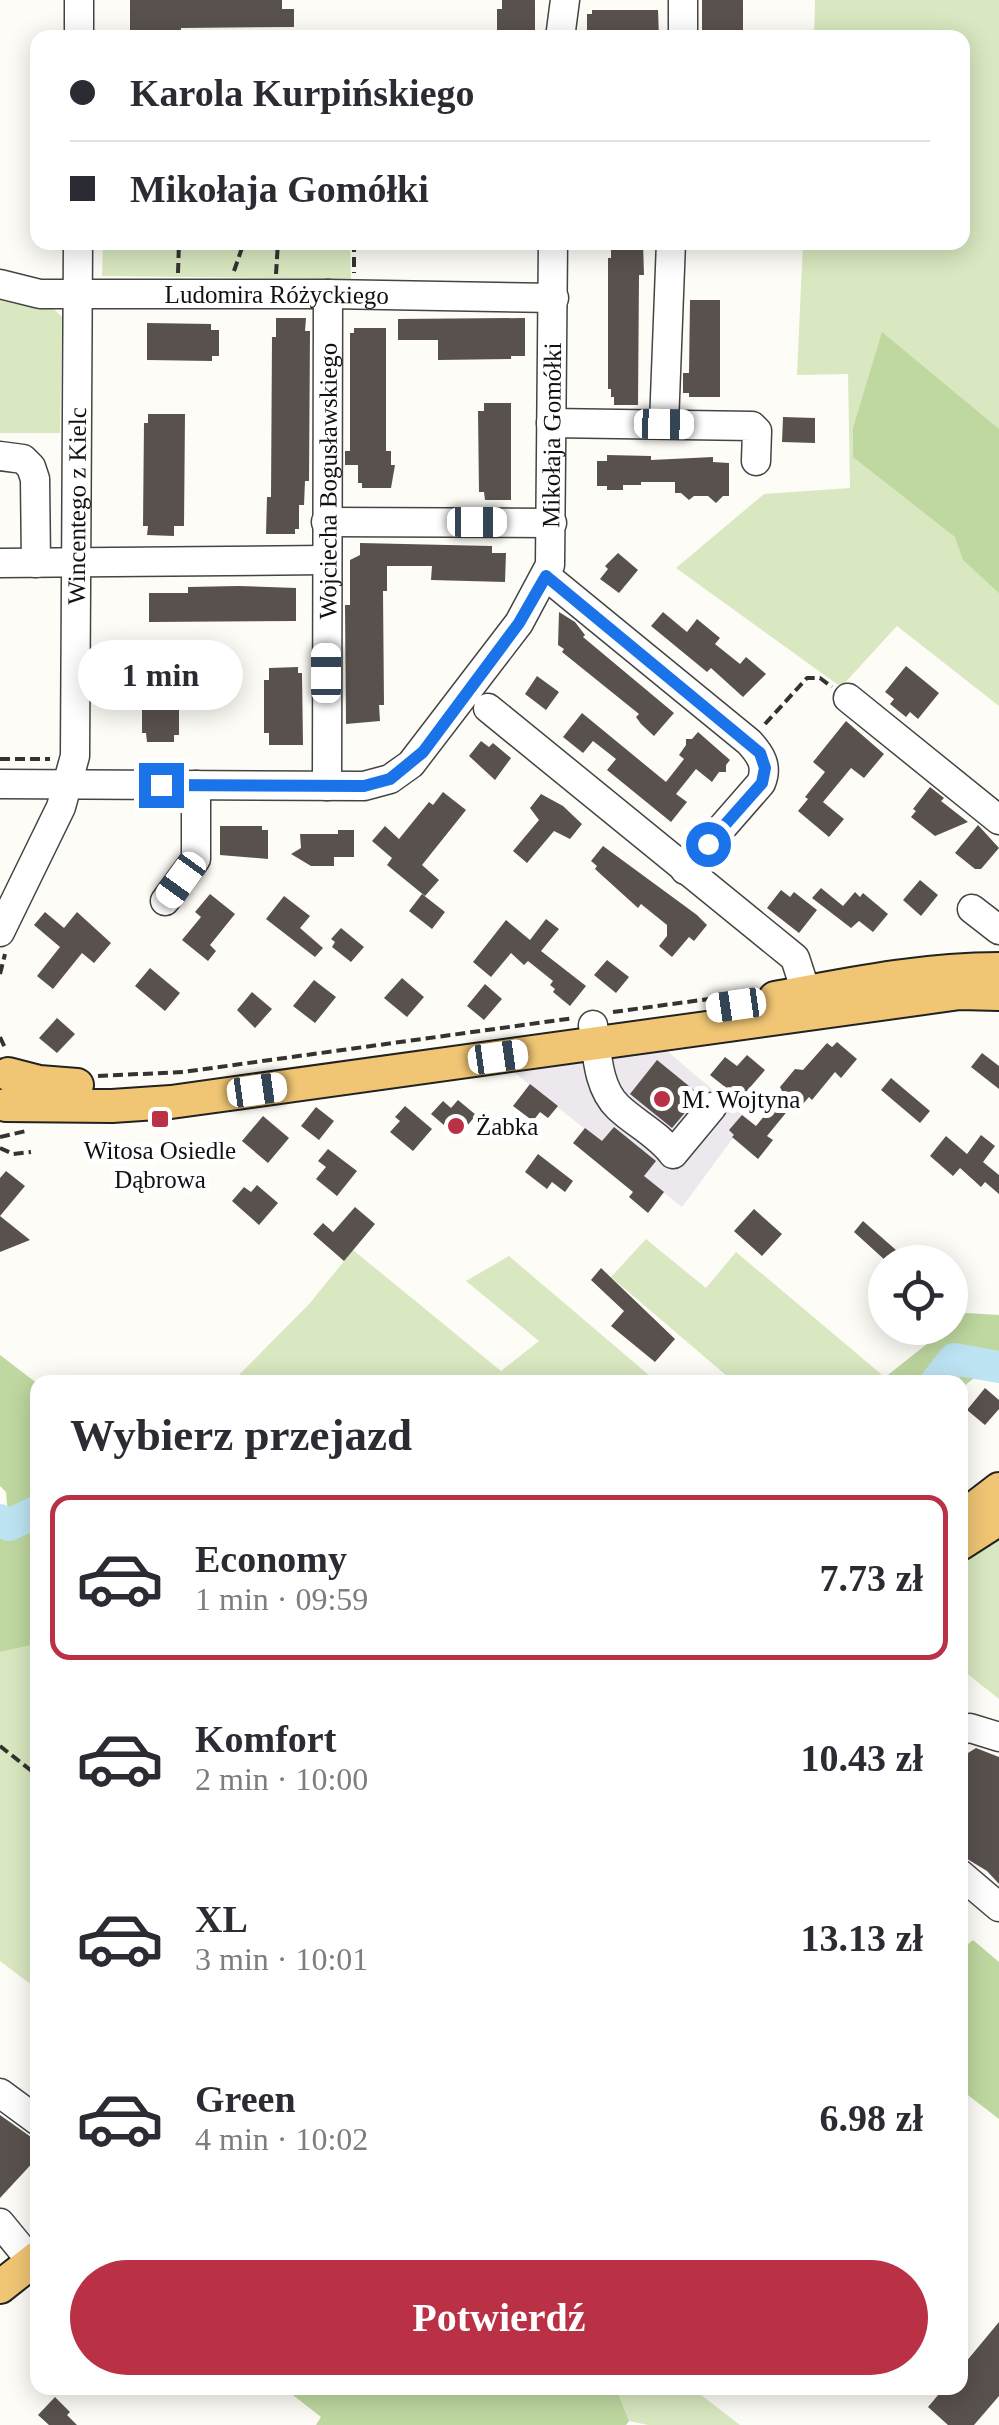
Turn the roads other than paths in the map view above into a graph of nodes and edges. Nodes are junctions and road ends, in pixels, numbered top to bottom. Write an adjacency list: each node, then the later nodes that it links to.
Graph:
1 (79, 0): 4 (street)
2 (564, 0): 5 (street)
3 (683, 0): 6 (street)
4 (79, 30)
5 (561, 30)
6 (683, 30)
7 (78, 250): 11 (street, Wincentego z Kielc)
8 (553, 250): 13 (street, Mikołaja Gomółki)
9 (671, 250): 15 (street)
10 (0, 284): 11 (street, Ludomira Różyckiego)
11 (78, 293): 12 (street, Ludomira Różyckiego); 21 (street, Wincentego z Kielc)
12 (341, 294): 13 (street, Ludomira Różyckiego); 18 (street, Wojciecha Bogusławskiego)
13 (554, 298): 14 (street, Mikołaja Gomółki)
14 (551, 423): 15 (street); 19 (street, Mikołaja Gomółki)
15 (664, 424): 17 (street)
16 (0, 456): 23 (street)
17 (756, 461)
18 (326, 522): 19 (street); 20 (street, Wojciecha Bogusławskiego)
19 (552, 522): 24 (street, Mikołaja Gomółki)
20 (326, 560): 21 (street); 30 (street, Wojciecha Bogusławskiego)
21 (76, 562): 23 (street); 27 (street, Wincentego z Kielc)
22 (0, 563): 23 (street)
23 (36, 563)
24 (546, 576): 30 (street, Mikołaja Gomółki); 32 (street)
25 (848, 698): 31 (street)
26 (488, 708): 32 (street)
27 (64, 771): 28 (street, Mikołaja Gomółki); 29 (street, Mikołaja Gomółki); 36 (street, Wincentego z Kielc)
28 (0, 784)
29 (196, 785): 30 (street, Mikołaja Gomółki); 33 (street)
30 (326, 786)
31 (999, 820)
32 (685, 870): 38 (street)
33 (165, 901)
34 (972, 909): 35 (street)
35 (999, 930)
36 (0, 932)
37 (999, 968): 38 (main road)
38 (806, 992): 40 (main road)
39 (999, 994): 40 (main road)
40 (597, 1024): 41 (main road); 42 (street)
41 (3, 1098)
42 (712, 1107)
43 (999, 1489): 44 (main road)
44 (968, 1513)
45 (999, 1519): 46 (main road)
46 (968, 1539)
47 (968, 1728): 48 (street)
48 (999, 1737)
49 (968, 1881): 50 (street)
50 (999, 1907)
51 (0, 2092): 52 (street)
52 (30, 2115)
53 (0, 2224): 54 (street)
54 (30, 2254)
55 (30, 2263): 56 (main road)
56 (0, 2287)

